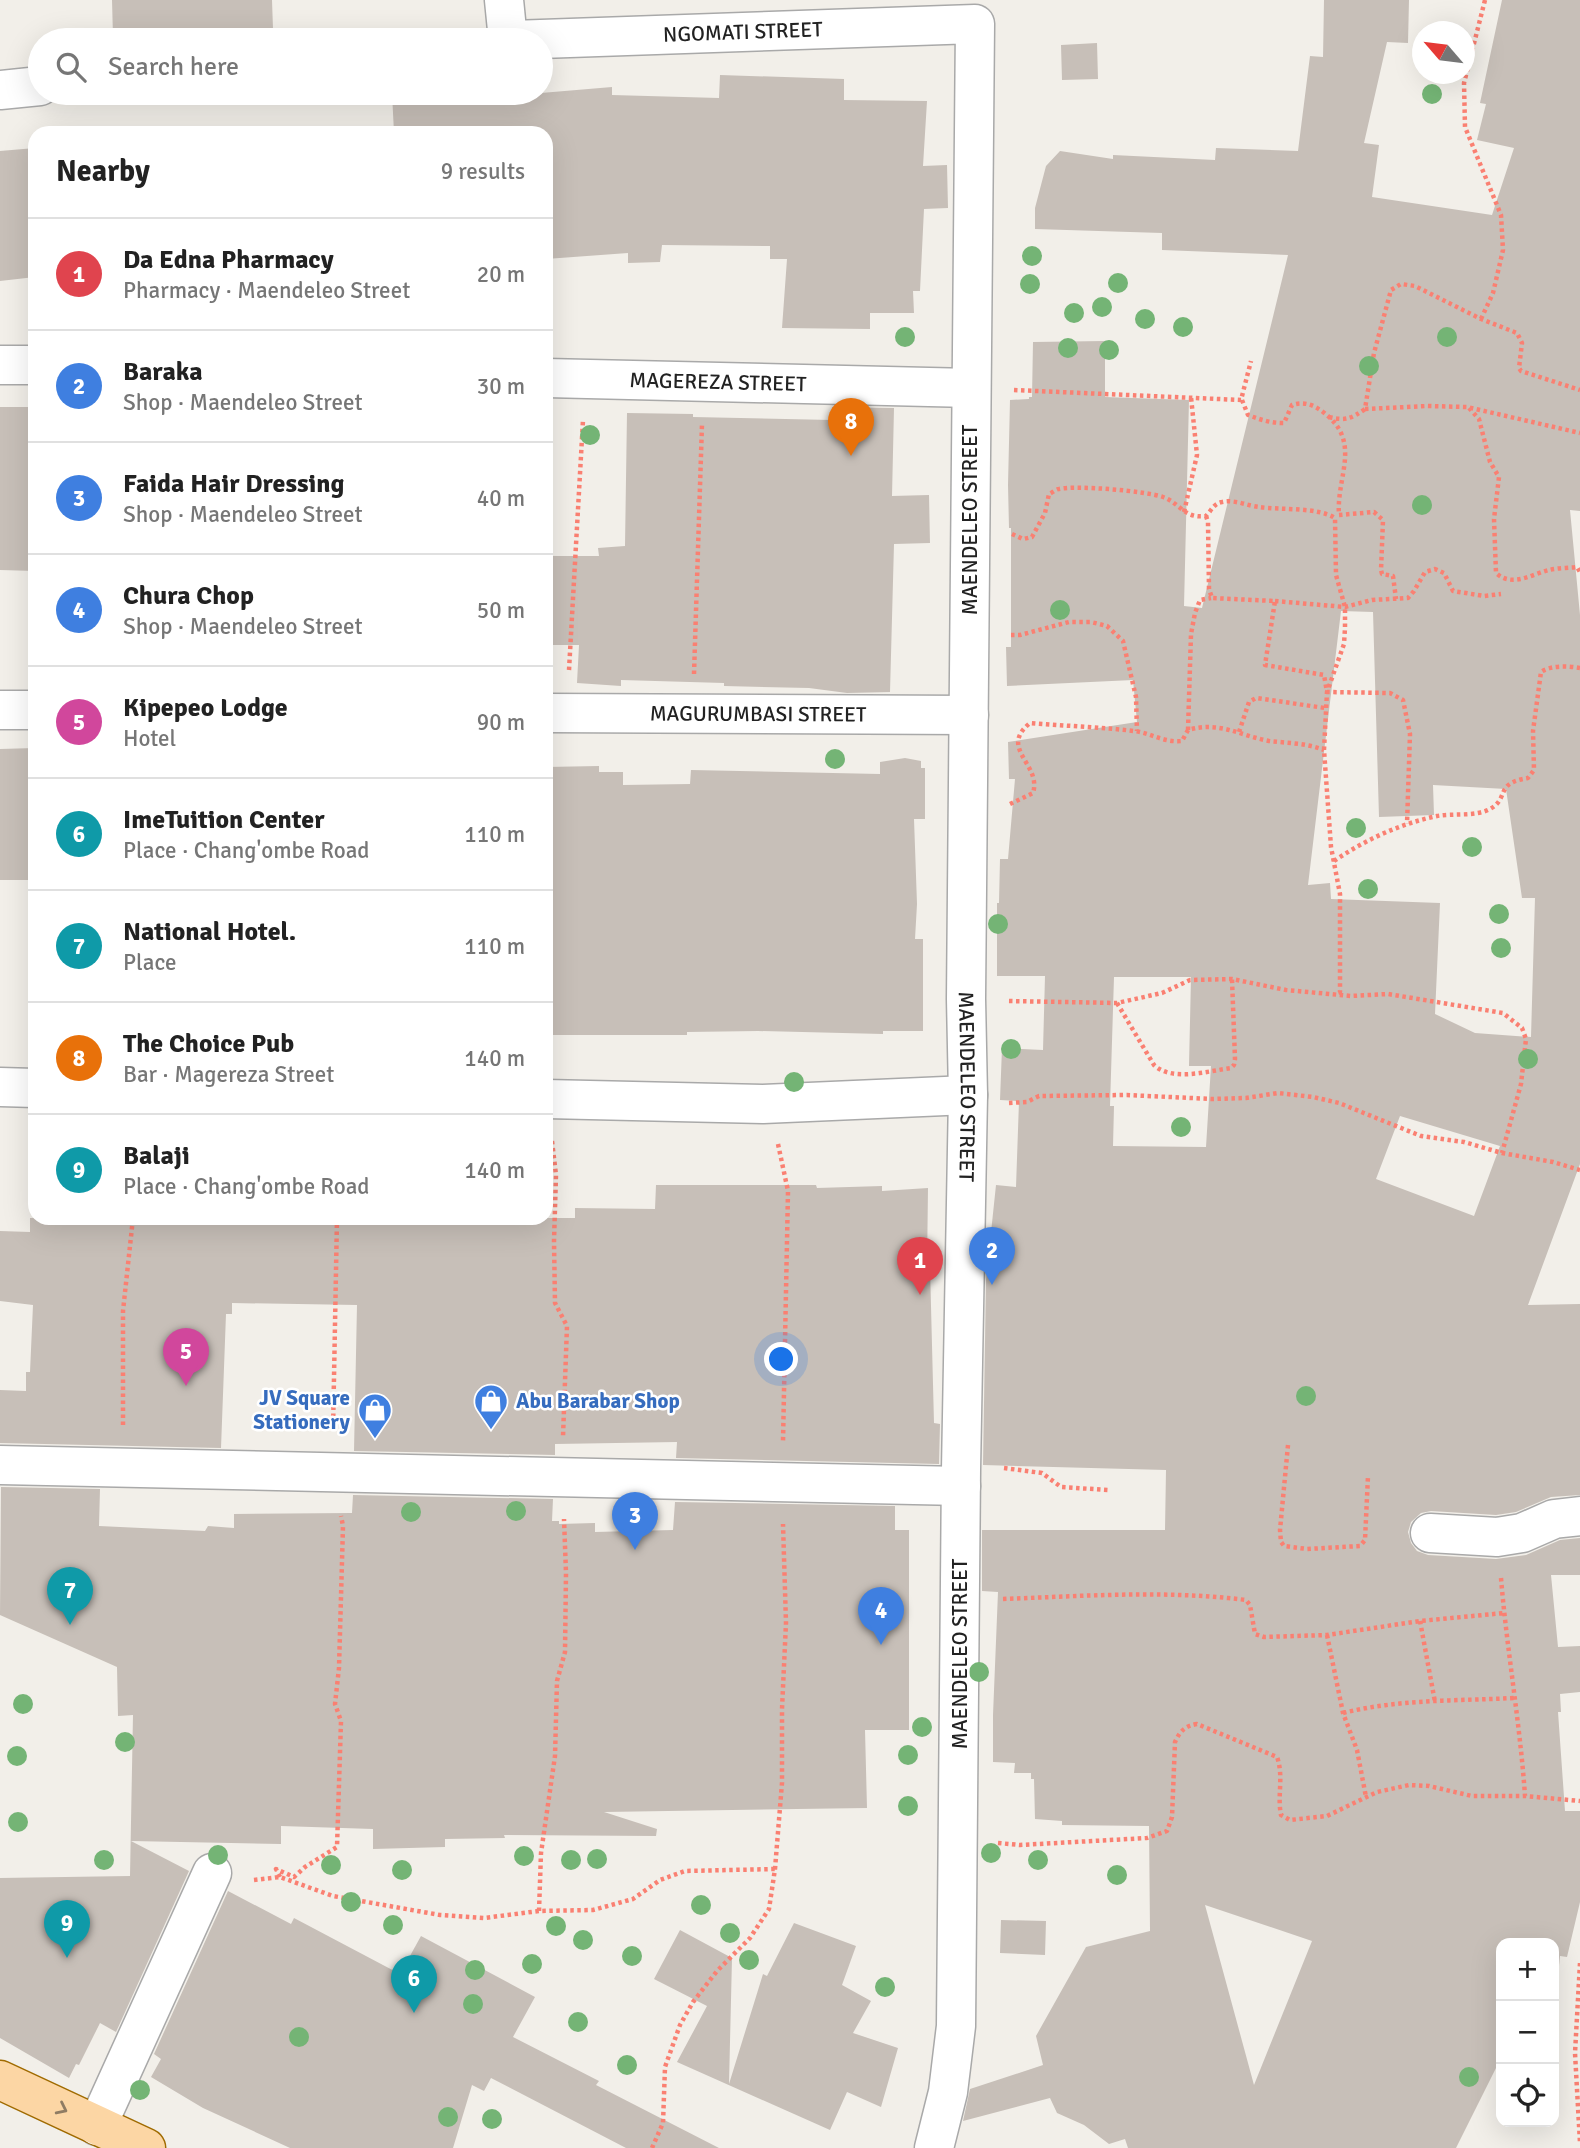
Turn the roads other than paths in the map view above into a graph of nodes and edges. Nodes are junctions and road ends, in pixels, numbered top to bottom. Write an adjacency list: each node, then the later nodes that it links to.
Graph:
1 (504, 0): 3 (street)
2 (975, 24): 4 (street, NGOMATI STREET); 10 (street, MAENDELEO STREET)
3 (508, 28)
4 (553, 39)
5 (28, 87): 6 (street)
6 (0, 90)
7 (0, 365): 8 (street)
8 (28, 365)
9 (553, 378): 10 (street, MAGEREZA STREET)
10 (971, 388): 14 (street, MAENDELEO STREET)
11 (0, 710): 12 (street)
12 (28, 710)
13 (557, 713): 14 (street, MAGURUMBASI STREET)
14 (969, 715): 17 (street, MAENDELEO STREET)
15 (0, 1087): 16 (street)
16 (28, 1088)
17 (968, 1096): 18 (street); 20 (street, MAENDELEO STREET)
18 (553, 1100)
19 (0, 1465): 20 (street)
20 (961, 1478): 27 (street, MAENDELEO STREET)
21 (1580, 1516): 22 (street)
22 (1430, 1533)
23 (212, 1873): 25 (street)
24 (0, 2080): 25 (main road, one-way to 25)
25 (97, 2126): 26 (main road)
26 (146, 2148)
27 (934, 2148)

